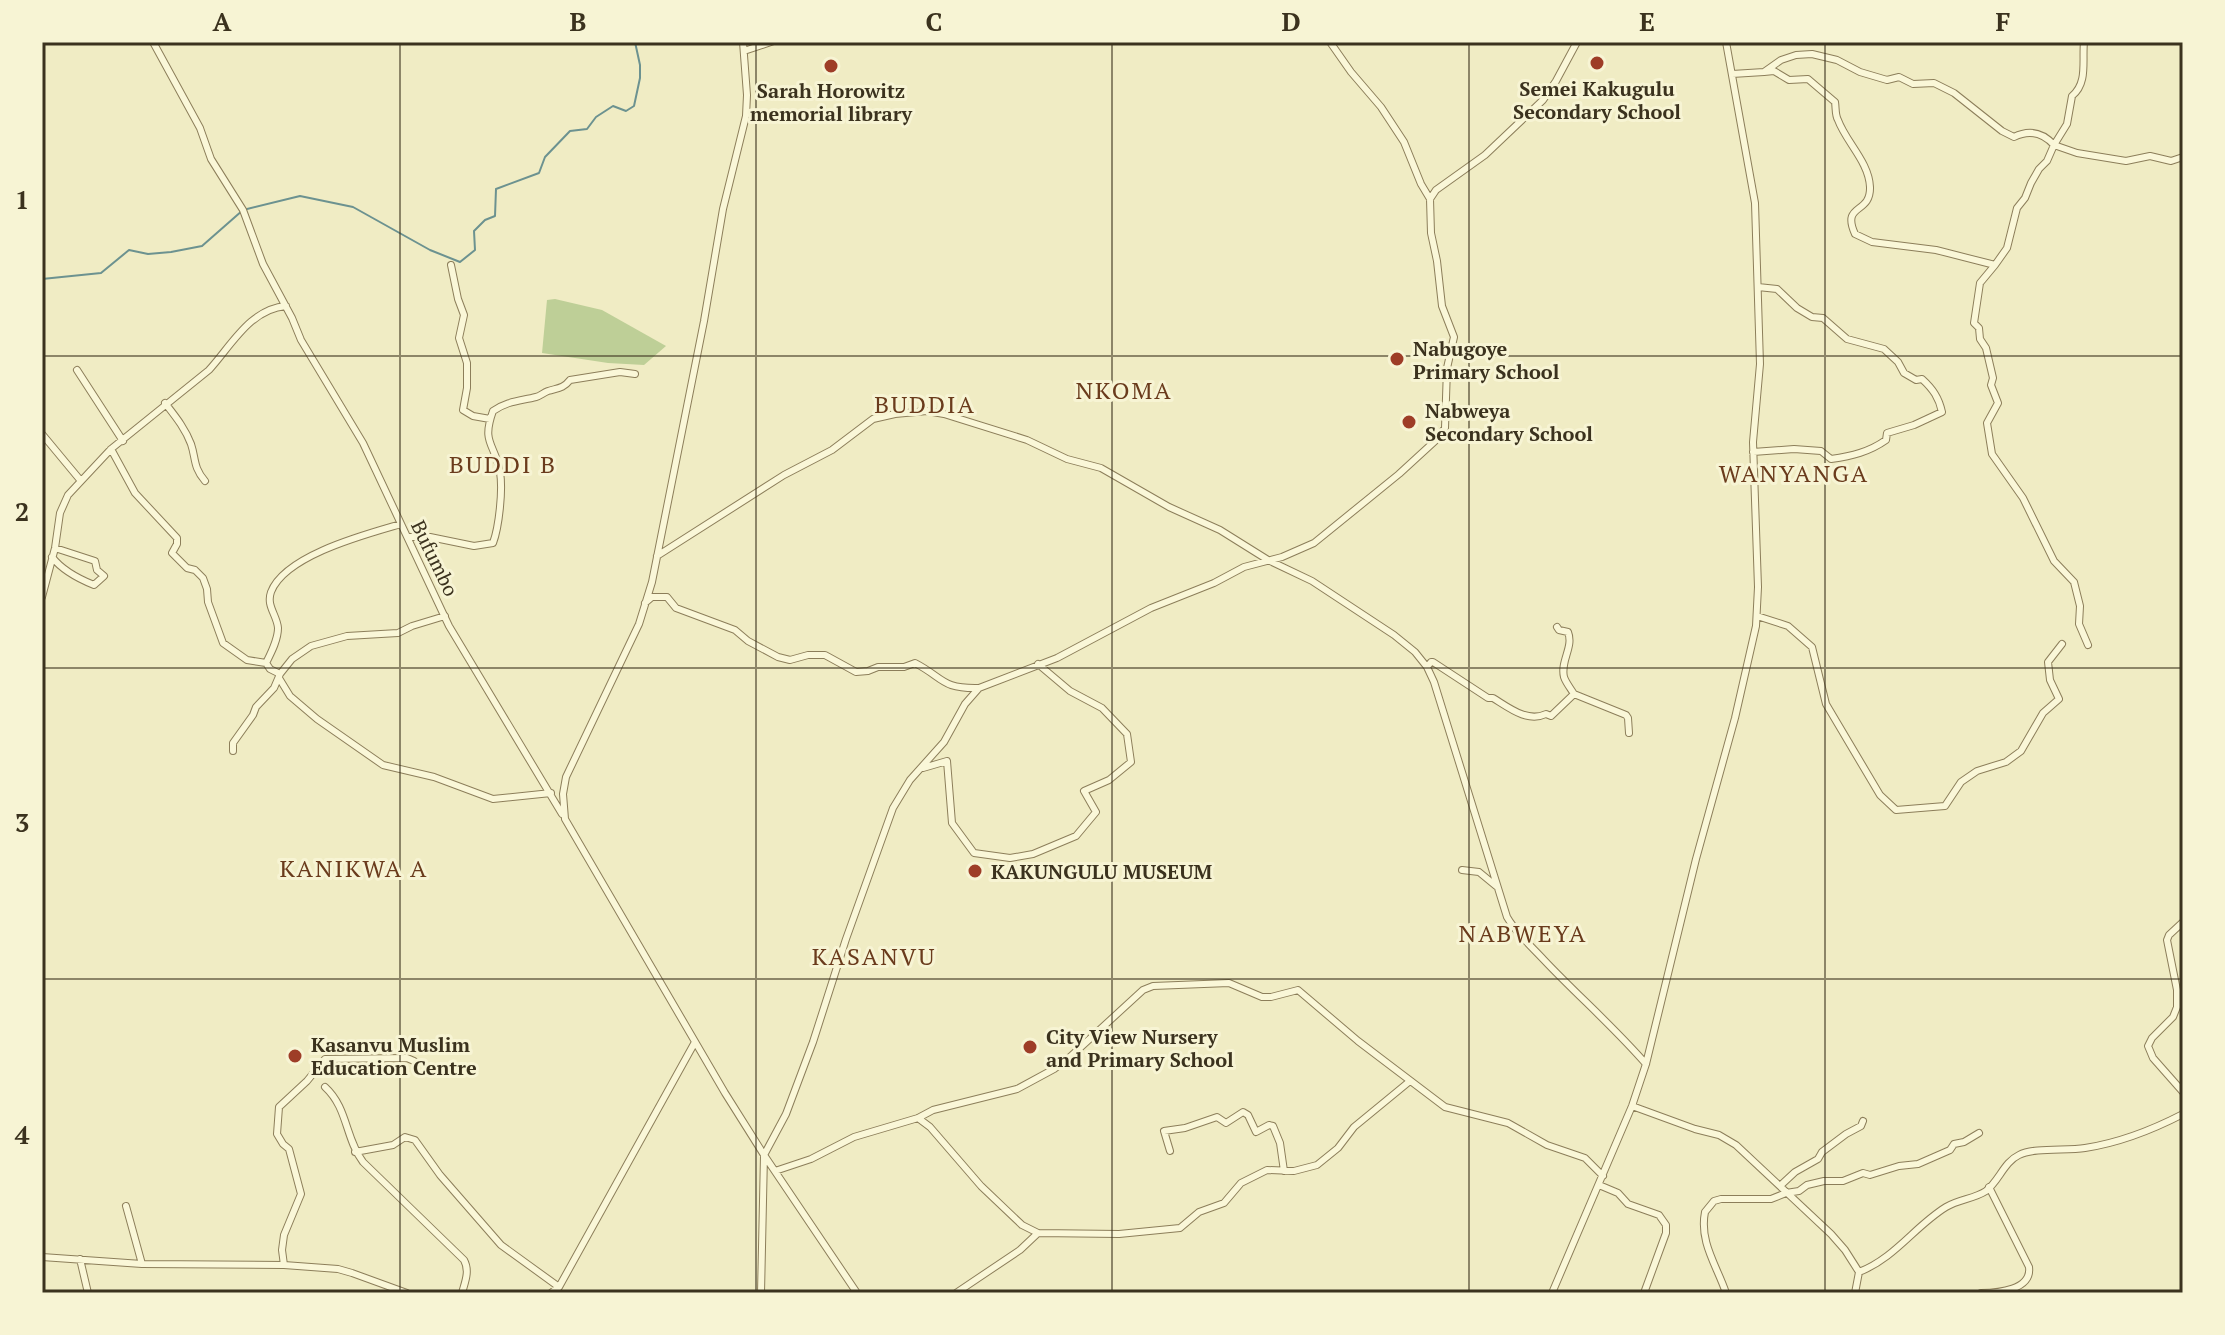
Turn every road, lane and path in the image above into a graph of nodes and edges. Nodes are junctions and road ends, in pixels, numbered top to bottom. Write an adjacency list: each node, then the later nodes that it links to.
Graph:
1 (153, 42): 17 (street, Bufumbo)
2 (743, 42): 8 (street)
3 (771, 42): 8 (street)
4 (1330, 42): 13 (street)
5 (1577, 42): 13 (street)
6 (1726, 42): 10 (street)
7 (2084, 42): 11 (street)
8 (744, 51): 32 (street)
9 (1764, 72): 10 (street); 11 (street); 15 (street)
10 (1732, 74): 16 (street)
11 (2054, 145): 12 (street); 15 (street)
12 (2183, 157)
13 (1430, 199): 31 (street)
14 (451, 265): 21 (street)
15 (1995, 265): 42 (street)
16 (1758, 287): 25 (street); 25 (street)
17 (286, 306): 20 (street); 28 (street, Bufumbo)
18 (77, 370): 23 (street)
19 (635, 374): 21 (street)
20 (165, 403): 23 (street); 27 (street)
21 (490, 419): 29 (street)
22 (42, 434): 26 (street)
23 (123, 441): 24 (street)
24 (111, 449): 26 (street); 43 (street)
25 (1753, 452): 39 (street)
26 (81, 481): 30 (street)
27 (205, 481)
28 (401, 524): 29 (street, Bufumbo); 43 (street)
29 (408, 537): 38 (street, Bufumbo)
30 (55, 548): 33 (street); 33 (street)
31 (1293, 553): 34 (street); 35 (street)
32 (657, 556): 34 (street); 37 (street)
33 (52, 557): 36 (street)
34 (1268, 560): 35 (street); 44 (street)
35 (1282, 566): 45 (street)
36 (42, 597)
37 (645, 603): 47 (street); 55 (street)
38 (445, 616): 46 (street); 54 (street, Bufumbo)
39 (1757, 616): 41 (street); 61 (street)
40 (1557, 627): 49 (street)
41 (2062, 644)
42 (2088, 645)
43 (266, 663): 46 (street)
44 (1038, 664): 48 (street); 53 (street)
45 (1427, 667): 49 (street); 57 (street)
46 (280, 676): 52 (street); 54 (street)
47 (958, 688): 48 (street); 50 (street)
48 (979, 688): 50 (street)
49 (1574, 694): 51 (street)
50 (965, 704): 53 (street)
51 (1629, 733)
52 (233, 751)
53 (920, 769): 72 (street)
54 (551, 793): 55 (street, Bufumbo)
55 (565, 819): 59 (street, Bufumbo)
56 (1462, 870): 57 (street)
57 (1499, 888): 61 (street)
58 (2183, 922): 64 (street)
59 (695, 1042): 72 (street, Bufumbo); 87 (street)
60 (414, 1061): 85 (street)
61 (1646, 1064): 65 (street)
62 (1410, 1081): 67 (street); 74 (street); 75 (street)
63 (325, 1087): 71 (street)
64 (2183, 1092)
65 (1632, 1106): 75 (street); 77 (street)
66 (2183, 1114): 78 (street)
67 (918, 1118): 73 (street); 81 (street)
68 (1863, 1121): 77 (street)
69 (1979, 1133): 79 (street)
70 (1170, 1151): 74 (street)
71 (355, 1152): 87 (street); 90 (street)
72 (764, 1155): 73 (street, Bufumbo); 92 (street)
73 (775, 1171): 93 (street, Bufumbo)
74 (1284, 1171): 81 (street)
75 (1603, 1176): 76 (street)
76 (1599, 1185): 95 (street); 96 (street)
77 (1781, 1185): 79 (street)
78 (1989, 1187): 86 (street); 99 (street)
79 (1786, 1193): 86 (street); 97 (street)
80 (126, 1206): 84 (street)
81 (1038, 1233): 94 (street)
82 (42, 1257): 83 (street)
83 (80, 1259): 84 (street); 88 (street)
84 (142, 1264): 85 (street)
85 (284, 1265): 89 (street)
86 (1859, 1272): 98 (street)
87 (559, 1287): 91 (street)
88 (88, 1293)
89 (407, 1293)
90 (462, 1293)
91 (551, 1293)
92 (761, 1293)
93 (857, 1293)
94 (956, 1293)
95 (1552, 1293)
96 (1644, 1293)
97 (1726, 1293)
98 (1855, 1293)
99 (1981, 1293)

